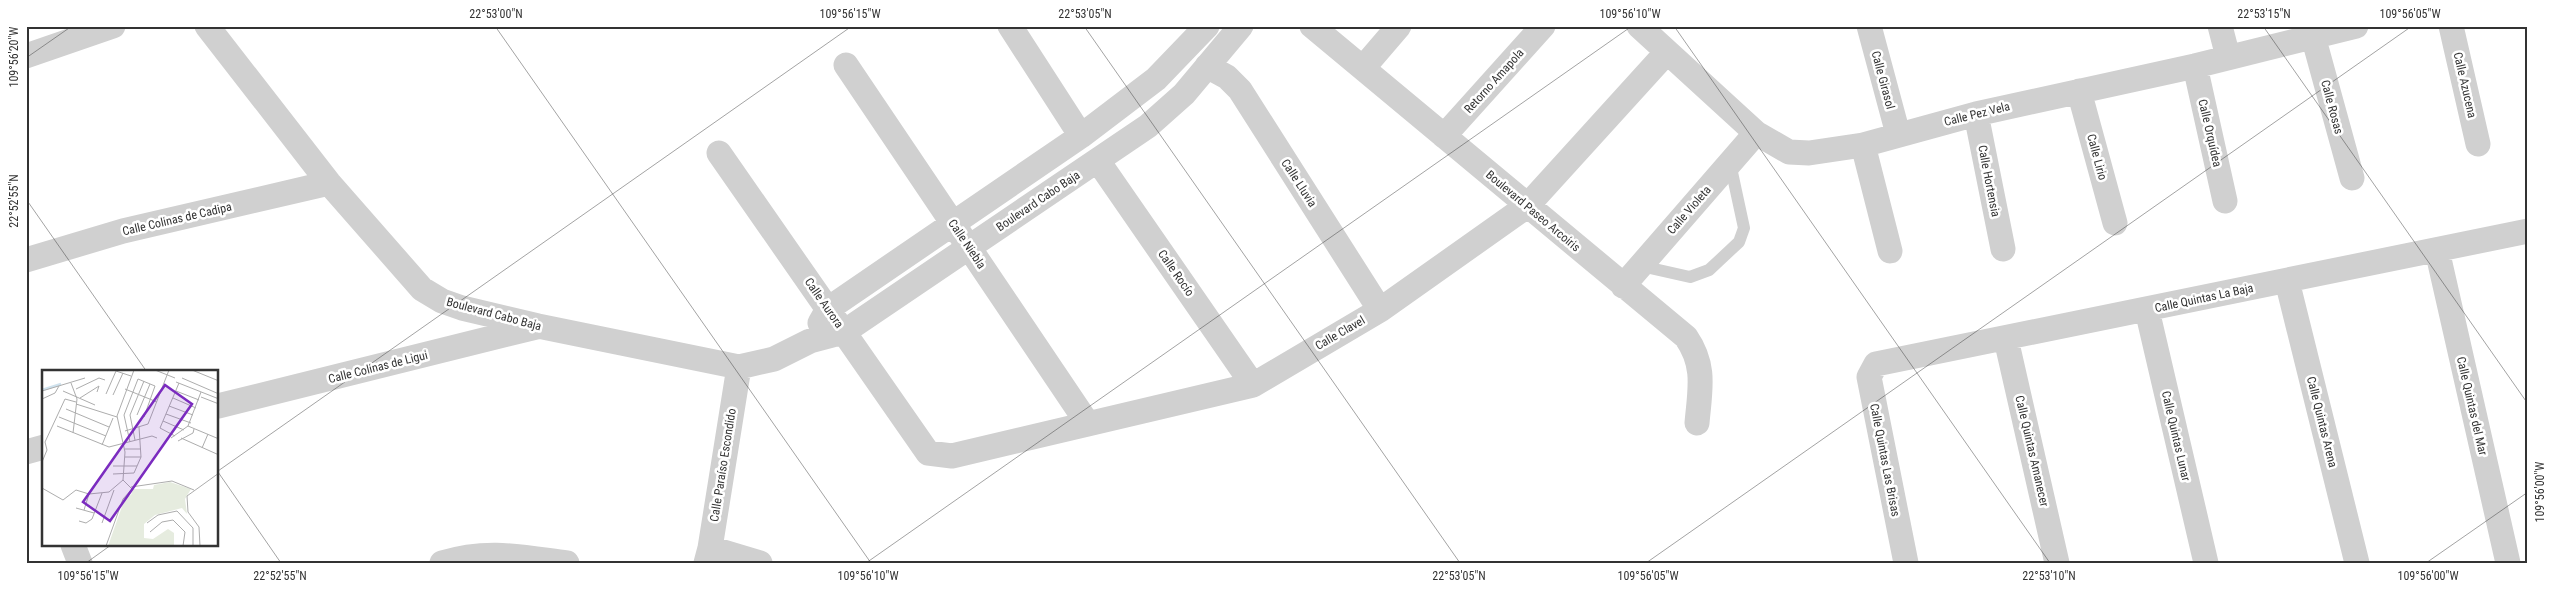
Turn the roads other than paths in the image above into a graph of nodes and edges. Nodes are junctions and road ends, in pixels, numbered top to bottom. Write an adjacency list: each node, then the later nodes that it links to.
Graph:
1 (113, 26): 16 (street)
2 (207, 26): 34 (street, Boulevard Cabo Baja)
3 (1010, 26): 26 (street)
4 (1207, 26): 26 (street)
5 (1241, 26): 19 (street, Boulevard Cabo Baja)
6 (1312, 26): 21 (street, Boulevard Paseo Arcoiris)
7 (1399, 26): 21 (street)
8 (1543, 26): 27 (street, Retorno Amapola)
9 (1639, 26): 15 (street, Calle Pez Vela)
10 (1869, 26): 25 (street, Calle Girasol)
11 (2220, 26): 17 (street)
12 (2356, 26): 14 (street, Calle Pez Vela)
13 (2451, 26): 29 (street, Calle Azucena)
14 (2313, 36): 17 (street, Calle Pez Vela); 33 (street, Calle Rosas)
15 (1667, 52): 24 (street, Calle Pez Vela); 36 (street, Calle Clavel)
16 (26, 56)
17 (2228, 57): 20 (street, Calle Pez Vela)
18 (846, 64): 37 (street, Calle Niebla)
19 (1207, 66): 31 (street, Boulevard Cabo Baja); 49 (street, Calle Lluvia)
20 (2195, 66): 22 (street, Calle Pez Vela); 35 (street, Calle Orquídea)
21 (1363, 68): 27 (street, Boulevard Paseo Arcoiris)
22 (2079, 91): 23 (street, Calle Pez Vela); 38 (street, Calle Lirio)
23 (1976, 114): 25 (street, Calle Pez Vela); 41 (street, Calle Hortensia)
24 (1756, 133): 28 (street, Calle Pez Vela); 32 (street, Calle Violeta)
25 (1898, 134): 28 (street, Calle Pez Vela)
26 (1081, 136): 37 (street)
27 (1444, 136): 36 (street, Boulevard Paseo Arcoiris)
28 (1863, 144): 43 (street)
29 (2478, 144)
30 (719, 152): 48 (street, Calle Aurora)
31 (1098, 161): 40 (street, Boulevard Cabo Baja); 57 (street, Calle Rocío)
32 (1730, 163): 45 (street, Calle Violeta); 45 (lane)
33 (2352, 178)
34 (328, 183): 44 (street, Calle Colinas de Cadipa); 51 (street, Boulevard Cabo Baja)
35 (2225, 201)
36 (1527, 206): 47 (street, Boulevard Paseo Arcoiris); 49 (street, Calle Clavel)
37 (953, 223): 40 (street, Calle Niebla); 48 (street)
38 (2115, 223)
39 (2528, 231): 42 (street, Calle Quintas La Baja)
40 (969, 248): 52 (street, Boulevard Cabo Baja); 60 (street, Calle Niebla)
41 (2003, 249)
42 (2437, 250): 46 (street, Calle Quintas La Baja); 74 (street, Calle Quintas del Mar)
43 (1890, 251)
44 (26, 260)
45 (1641, 266): 47 (street, Calle Violeta)
46 (2287, 280): 50 (street, Calle Quintas La Baja); 73 (street, Calle Quintas Arena)
47 (1623, 286): 59 (street, Boulevard Paseo Arcoiris)
48 (828, 309): 52 (street, Calle Aurora); 54 (street)
49 (1380, 310): 57 (street, Calle Clavel)
50 (2147, 310): 53 (street, Calle Quintas La Baja); 72 (street, Calle Quintas Lunar)
51 (538, 326): 56 (street, Boulevard Cabo Baja); 58 (street, Calle Colinas de Ligui)
52 (844, 332): 54 (street, Boulevard Cabo Baja); 63 (street, Calle Aurora)
53 (2006, 339): 55 (street, Calle Quintas La Baja); 71 (street, Calle Quintas Amanecer)
54 (810, 341): 56 (street, Boulevard Cabo Baja)
55 (1881, 362): 70 (street, Calle Quintas Las Brisas)
56 (739, 367): 65 (street, Calle Paraíso Escondido)
57 (1253, 385): 60 (street, Calle Clavel)
58 (219, 406)
59 (1697, 423)
60 (1088, 424): 63 (street, Calle Clavel)
61 (42, 448): 62 (street)
62 (26, 452)
63 (928, 453)
64 (73, 546): 66 (street)
65 (708, 556): 69 (street)
66 (80, 563)
67 (442, 563): 68 (street)
68 (567, 563)
69 (760, 563)
70 (1906, 563)
71 (2057, 563)
72 (2206, 563)
73 (2357, 563)
74 (2508, 563)

